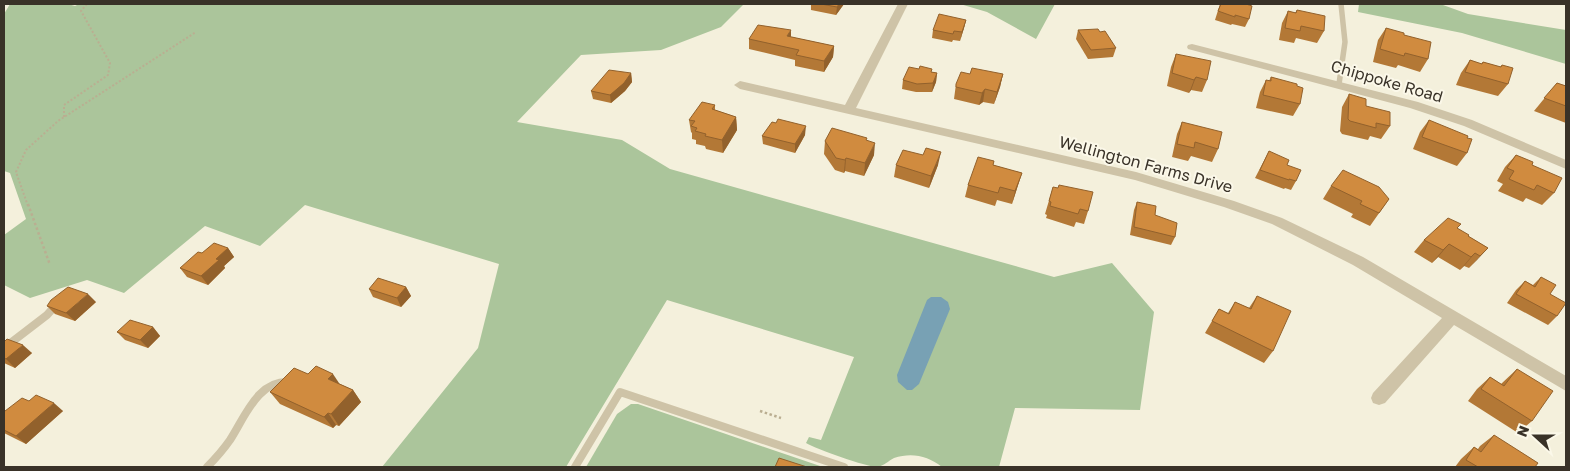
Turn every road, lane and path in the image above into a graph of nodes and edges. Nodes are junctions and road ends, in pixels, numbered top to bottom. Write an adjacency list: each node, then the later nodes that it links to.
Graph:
1 (87, 4): 9 (path)
2 (903, 4): 8 (street)
3 (1341, 4): 6 (lane)
4 (196, 32): 9 (path)
5 (1192, 47): 6 (street, Chippoke Road)
6 (1339, 84): 10 (street, Chippoke Road)
7 (740, 85): 8 (street, Wellington Farms Drive)
8 (850, 109): 13 (street, Wellington Farms Drive)
9 (64, 117): 11 (path)
10 (1566, 165)
11 (50, 265)
12 (55, 306): 14 (lane)
13 (1454, 316): 16 (street, Wellington Farms Drive); 17 (street)
14 (4, 348)
15 (292, 382): 20 (lane)
16 (1566, 384)
17 (1379, 398)
18 (760, 411): 19 (path)
19 (781, 418)
20 (207, 467)
21 (575, 467): 22 (lane)
22 (844, 467)

